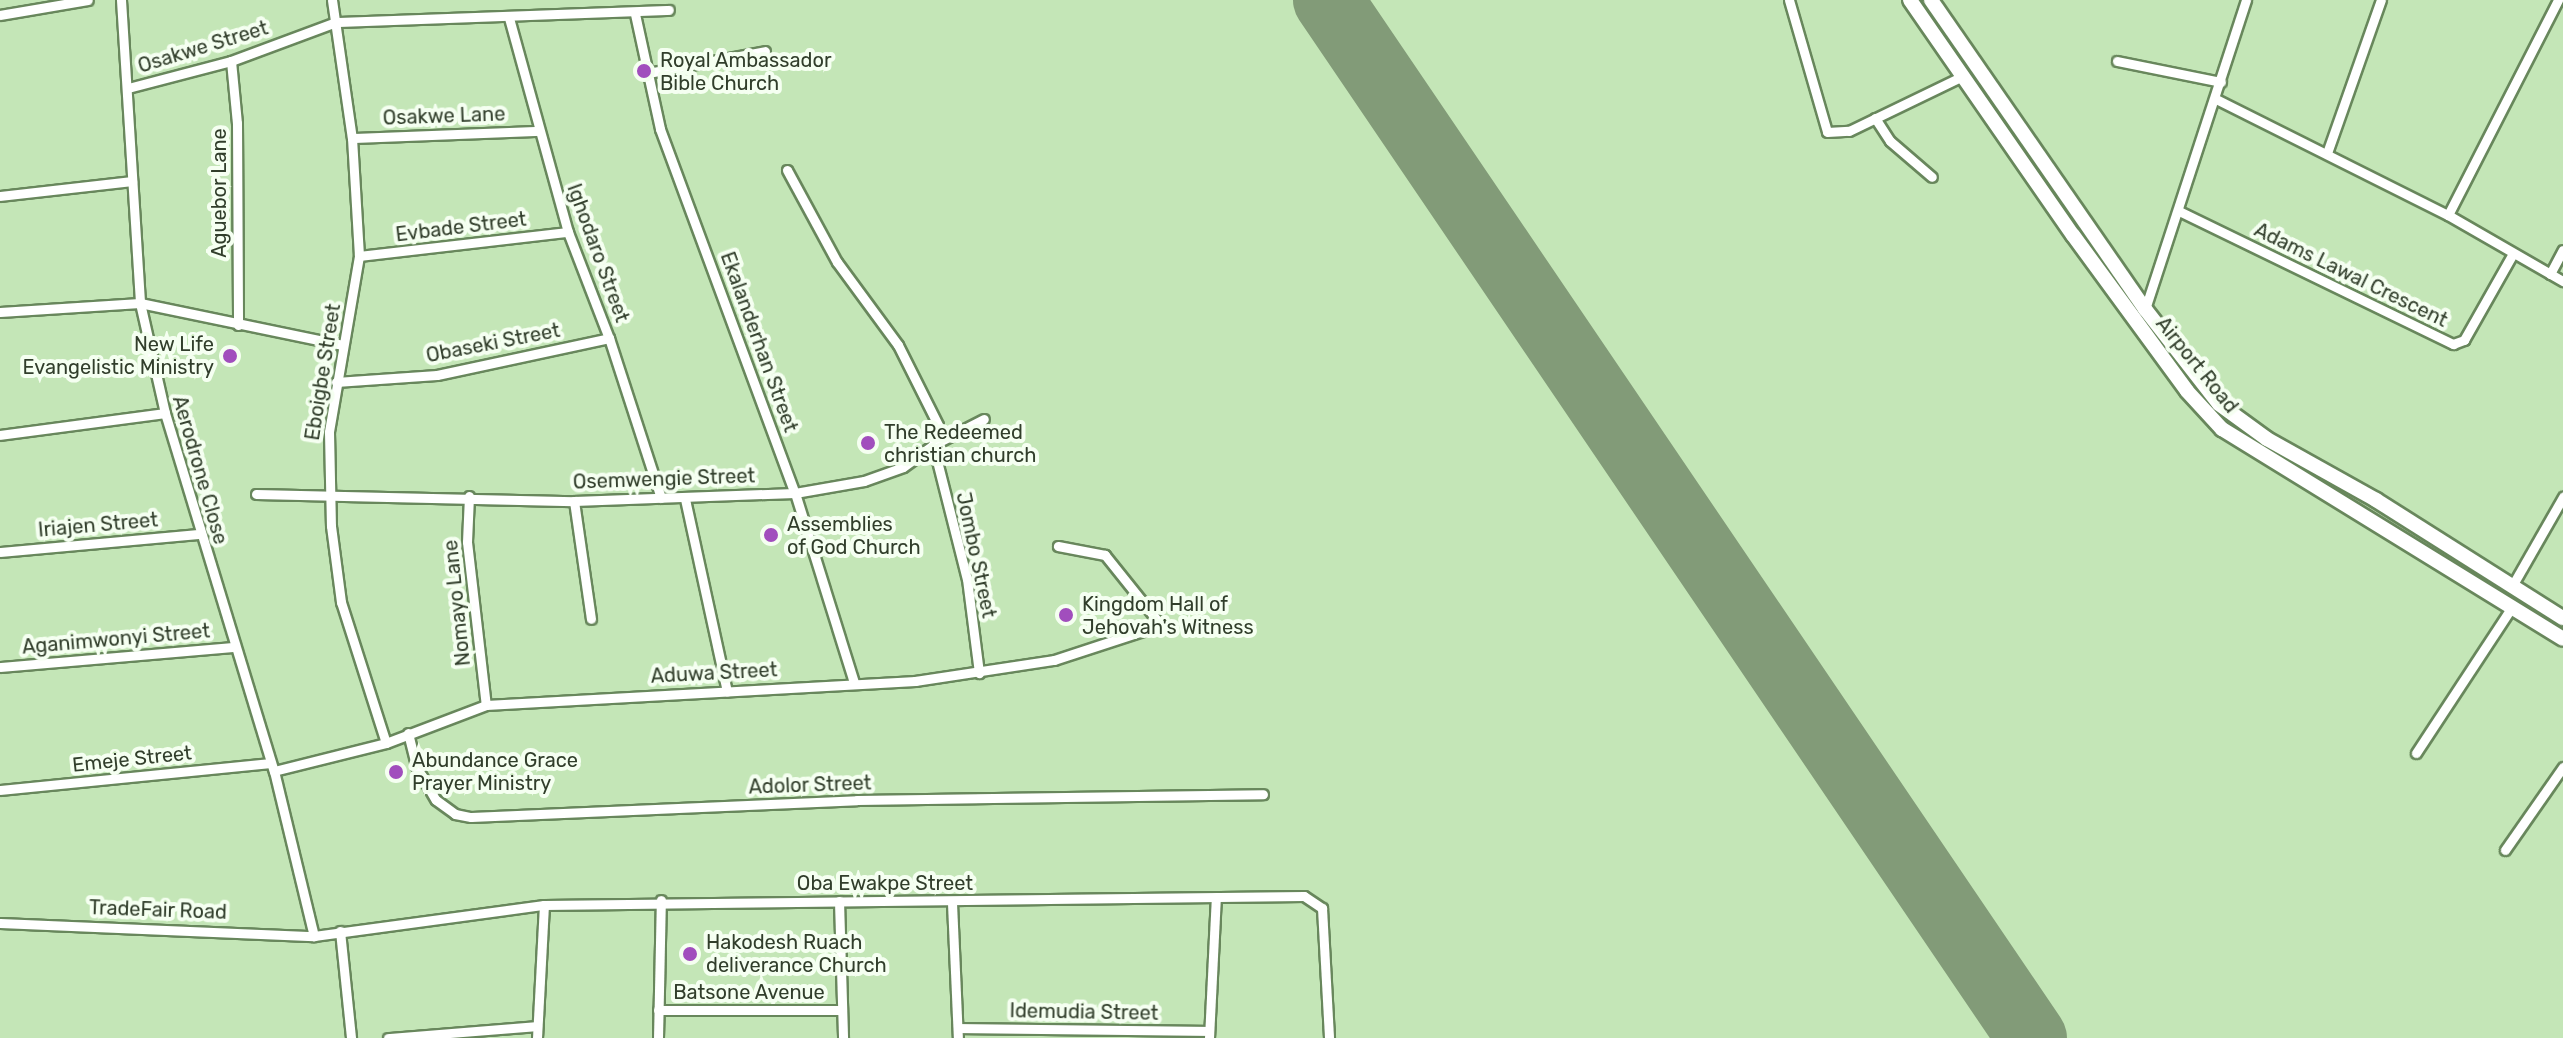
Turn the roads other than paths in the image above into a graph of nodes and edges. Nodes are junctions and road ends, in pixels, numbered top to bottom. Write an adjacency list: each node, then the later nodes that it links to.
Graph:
1 (88, 0): 12 (street)
2 (121, 0): 21 (street, Aerodrone Close)
3 (332, 0): 14 (street, Eboigbe Street)
4 (1789, 0): 23 (street)
5 (1910, 0): 19 (main road, Airport Road)
6 (1931, 0): 25 (main road, Airport Road)
7 (2246, 0): 20 (street)
8 (2381, 0): 28 (street)
9 (2558, 0): 34 (street)
10 (669, 10): 11 (street, Osakwe Street)
11 (635, 14): 13 (street, Osakwe Street); 18 (street, Ekalanderhan Street)
12 (0, 15)
13 (509, 18): 14 (street, Osakwe Street); 24 (street, Ighodaro Street)
14 (336, 22): 16 (street, Osakwe Street); 26 (street, Eboigbe Street)
15 (765, 51): 18 (street)
16 (231, 61): 21 (street, Osakwe Street); 44 (street, Aguebor Lane)
17 (2117, 61): 20 (street)
18 (648, 73): 52 (street, Ekalanderhan Street)
19 (1963, 76): 23 (street); 27 (main road, Airport Road)
20 (2221, 82): 22 (street)
21 (128, 88): 31 (street, Aerodrone Close)
22 (2216, 99): 28 (street); 33 (street)
23 (1875, 118): 30 (street)
24 (537, 131): 26 (street, Osakwe Lane); 35 (street, Ighodaro Street)
25 (2021, 133): 27 (main road); 42 (main road, Airport Road)
26 (352, 138): 38 (street, Eboigbe Street)
27 (2008, 142): 64 (main road, Airport Road)
28 (2327, 153): 34 (street)
29 (787, 170): 51 (street, Jombo Street)
30 (1932, 177)
31 (132, 181): 32 (street); 41 (street, Aerodrone Close)
32 (0, 196)
33 (2179, 211): 37 (street, Adams Lawal Crescent); 42 (street)
34 (2448, 215): 37 (street)
35 (568, 232): 38 (street, Evbade Street); 45 (street, Ighodaro Street)
36 (2563, 250): 39 (street)
37 (2512, 255): 39 (street)
38 (359, 256): 46 (street, Eboigbe Street)
39 (2550, 274): 40 (street)
40 (2563, 281)
41 (140, 303): 43 (street); 44 (street); 48 (street, Aerodrone Close)
42 (2145, 309): 63 (main road, Airport Road)
43 (0, 312)
44 (238, 325): 46 (street)
45 (609, 338): 47 (street, Obaseki Street); 57 (street, Ighodaro Street)
46 (343, 345): 47 (street, Eboigbe Street)
47 (336, 382): 54 (street, Eboigbe Street)
48 (165, 413): 50 (street); 60 (street, Aerodrone Close)
49 (984, 419): 51 (street, Osemwengie Street)
50 (0, 435)
51 (933, 445): 52 (street, Osemwengie Street); 70 (street, Jombo Street)
52 (795, 493): 58 (street, Osemwengie Street); 71 (street, Ekalanderhan Street)
53 (256, 494): 54 (street, Osemwengie Street)
54 (329, 494): 55 (street, Osemwengie Street); 75 (street, Eboigbe Street)
55 (469, 496): 59 (street, Osemwengie Street); 73 (street, Nomayo Lane)
56 (2563, 497): 63 (street)
57 (661, 498): 58 (street, Osemwengie Street); 59 (street, Osemwengie Street)
58 (685, 499): 72 (street)
59 (574, 501): 66 (street)
60 (199, 534): 62 (street, Iriajen Street); 68 (street, Aerodrone Close)
61 (1058, 546): 70 (street, Aduwa Street)
62 (0, 552)
63 (2512, 586): 65 (main road, Airport Road)
64 (2512, 607): 67 (main road, Airport Road); 76 (street)
65 (2563, 618)
66 (591, 619)
67 (2563, 639)
68 (234, 647): 69 (street, Aganimwonyi Street); 77 (street, Aerodrone Close)
69 (0, 667)
70 (979, 673): 71 (street, Aduwa Street)
71 (854, 682): 72 (street, Aduwa Street)
72 (727, 691): 73 (street, Aduwa Street)
73 (486, 705): 74 (street, Aduwa Street)
74 (408, 733): 75 (street, Aduwa Street); 80 (street, Adolor Street)
75 (386, 743): 77 (street, Aduwa Street)
76 (2416, 753)
77 (271, 767): 79 (street, Emeje Street); 89 (street, Aerodrone Close)
78 (2563, 767): 81 (street)
79 (0, 790)
80 (1263, 794)
81 (2505, 850)
82 (1216, 897): 85 (street, Oba Ewakpe Street); 94 (street); 100 (street, Oba Ewakpe Street)
83 (661, 900): 84 (street, Oba Ewakpe Street); 86 (street, Oba Ewakpe Street); 90 (street)
84 (839, 901): 85 (street, Oba Ewakpe Street); 91 (street)
85 (952, 903): 93 (street)
86 (544, 905): 88 (street, Oba Ewakpe Street); 92 (street)
87 (0, 923): 89 (street, TradeFair Road)
88 (340, 931): 89 (street, Oba Ewakpe Street); 95 (street)
89 (314, 936)
90 (658, 1010): 91 (street, Batsone Avenue); 98 (street)
91 (841, 1010): 99 (street)
92 (537, 1026): 96 (street); 97 (street)
93 (958, 1033): 94 (street, Idemudia Street)
94 (1209, 1035)
95 (351, 1038)
96 (388, 1038)
97 (537, 1038)
98 (658, 1038)
99 (843, 1038)
100 (1329, 1038)

